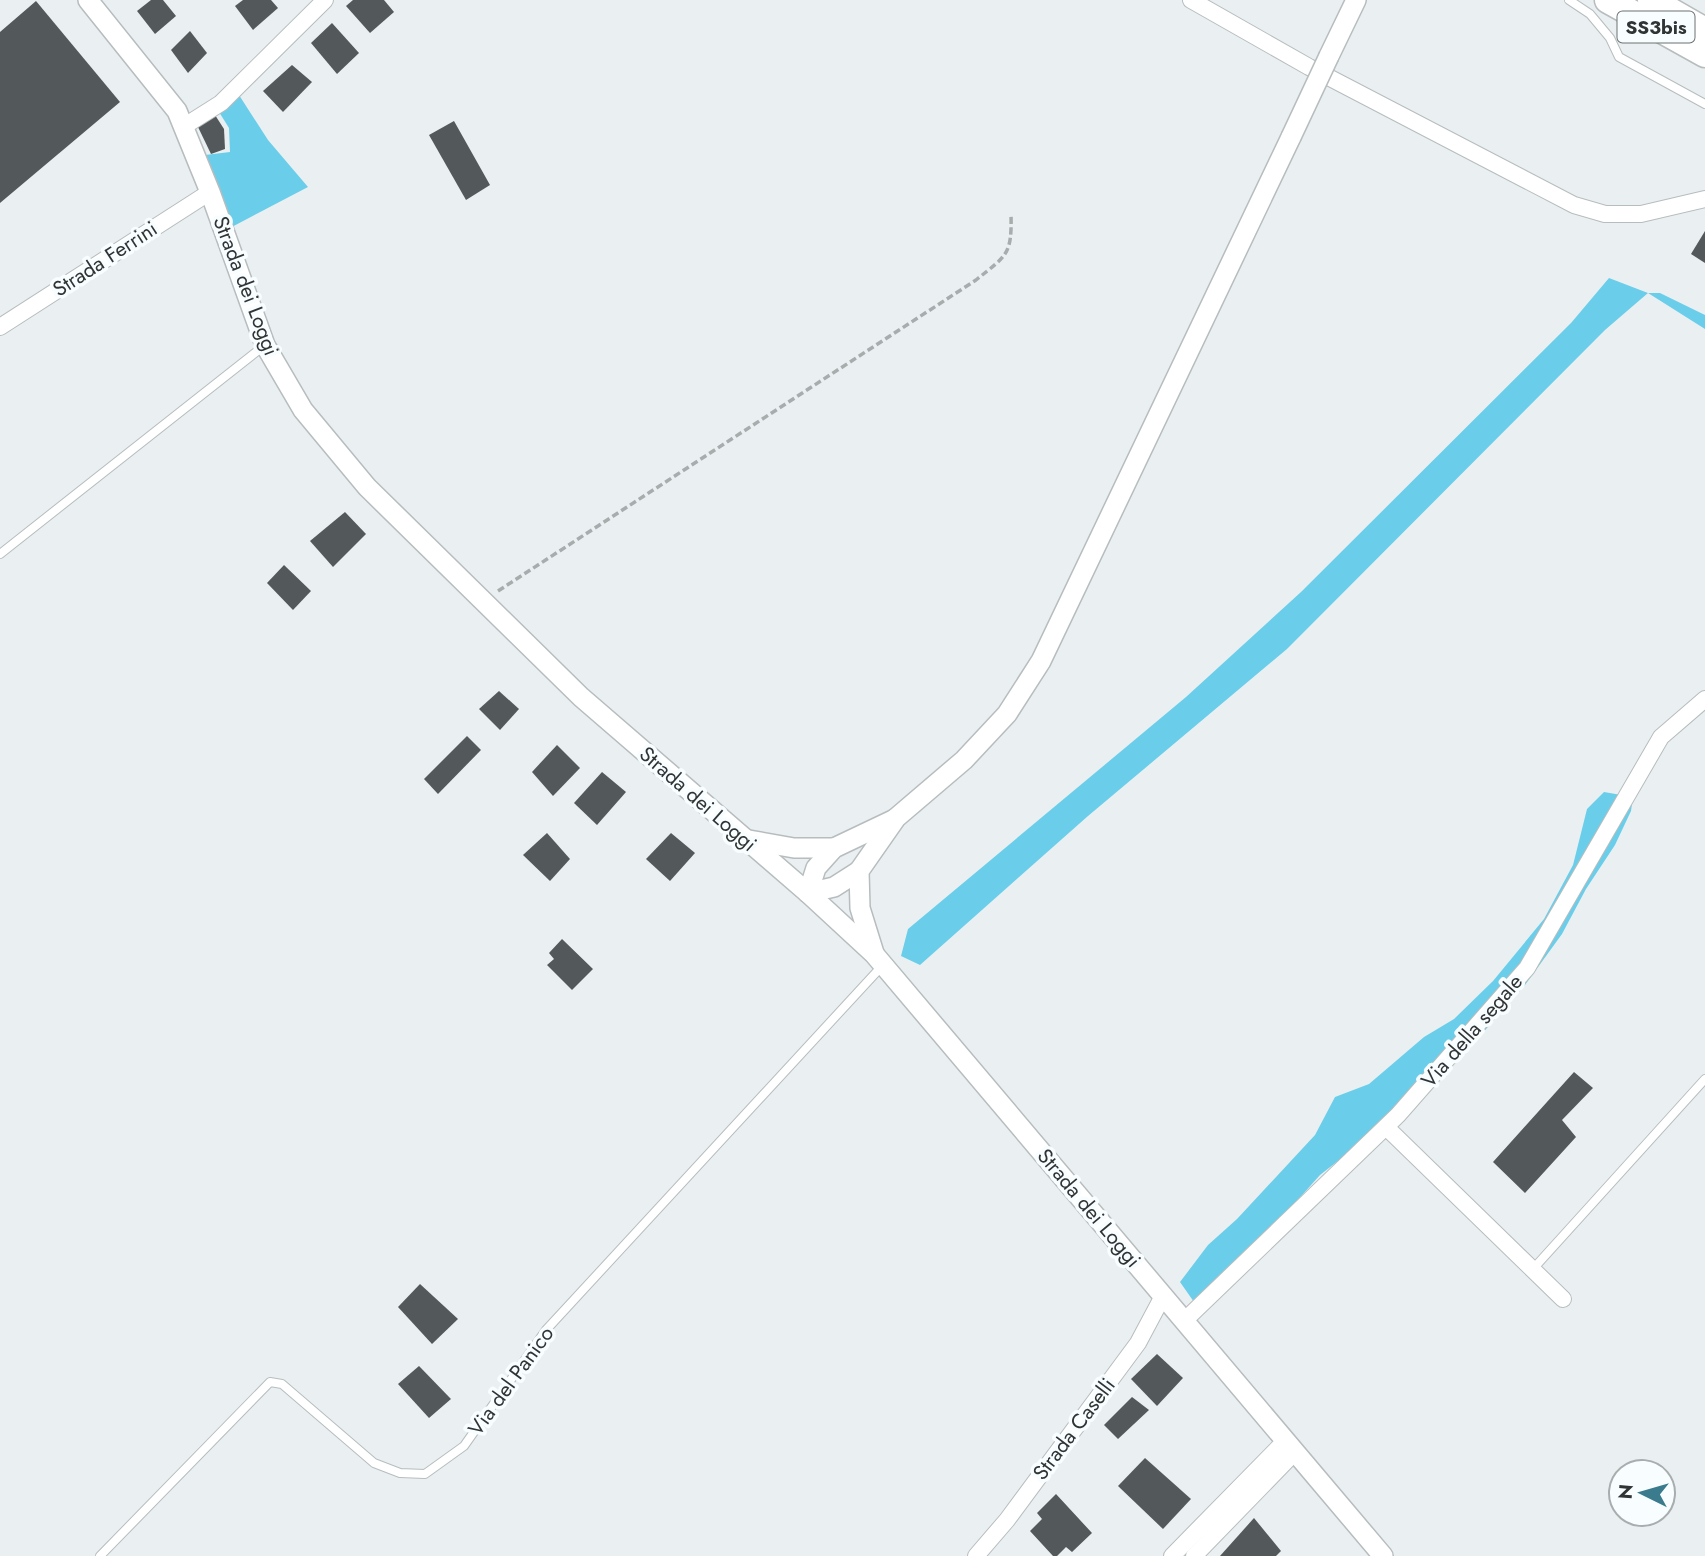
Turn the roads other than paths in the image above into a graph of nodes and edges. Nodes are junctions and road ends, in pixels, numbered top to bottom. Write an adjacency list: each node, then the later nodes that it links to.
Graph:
1 (88, 0): 11 (street, Strada dei Loggi)
2 (325, 0): 11 (street)
3 (1191, 0): 13 (street)
4 (1355, 0): 18 (street, bridge)
5 (1569, 0): 10 (lane)
6 (1608, 0): 9 (highway, SS3bis)
7 (1651, 0): 8 (highway, SS3bis)
8 (1705, 31)
9 (1705, 54)
10 (1705, 104)
11 (183, 127): 12 (street, Strada dei Loggi)
12 (210, 192): 14 (street, Strada Ferrini); 15 (street, Strada dei Loggi)
13 (1705, 199)
14 (0, 327)
15 (265, 345): 16 (lane); 19 (street, Strada dei Loggi)
16 (0, 554)
17 (1705, 699): 25 (street, Via della segale)
18 (896, 818): 20 (street); 21 (street)
19 (745, 839): 20 (street); 22 (street, Strada dei Loggi)
20 (834, 848): 22 (street)
21 (859, 872): 22 (street); 23 (street)
22 (808, 893): 23 (street, Strada dei Loggi)
23 (879, 959): 27 (street, Strada dei Loggi); 31 (lane, Via del Panico)
24 (1705, 1079): 26 (lane)
25 (1386, 1127): 26 (street); 29 (street, Via della segale)
26 (1533, 1269): 28 (street)
27 (1163, 1296): 29 (street, Strada dei Loggi); 32 (street, Strada Caselli)
28 (1563, 1299)
29 (1184, 1321): 30 (street, Strada dei Loggi)
30 (1290, 1446): 33 (street); 34 (street); 35 (street, Strada dei Loggi)
31 (100, 1556)
32 (976, 1556)
33 (1172, 1556)
34 (1194, 1556)
35 (1383, 1556)

